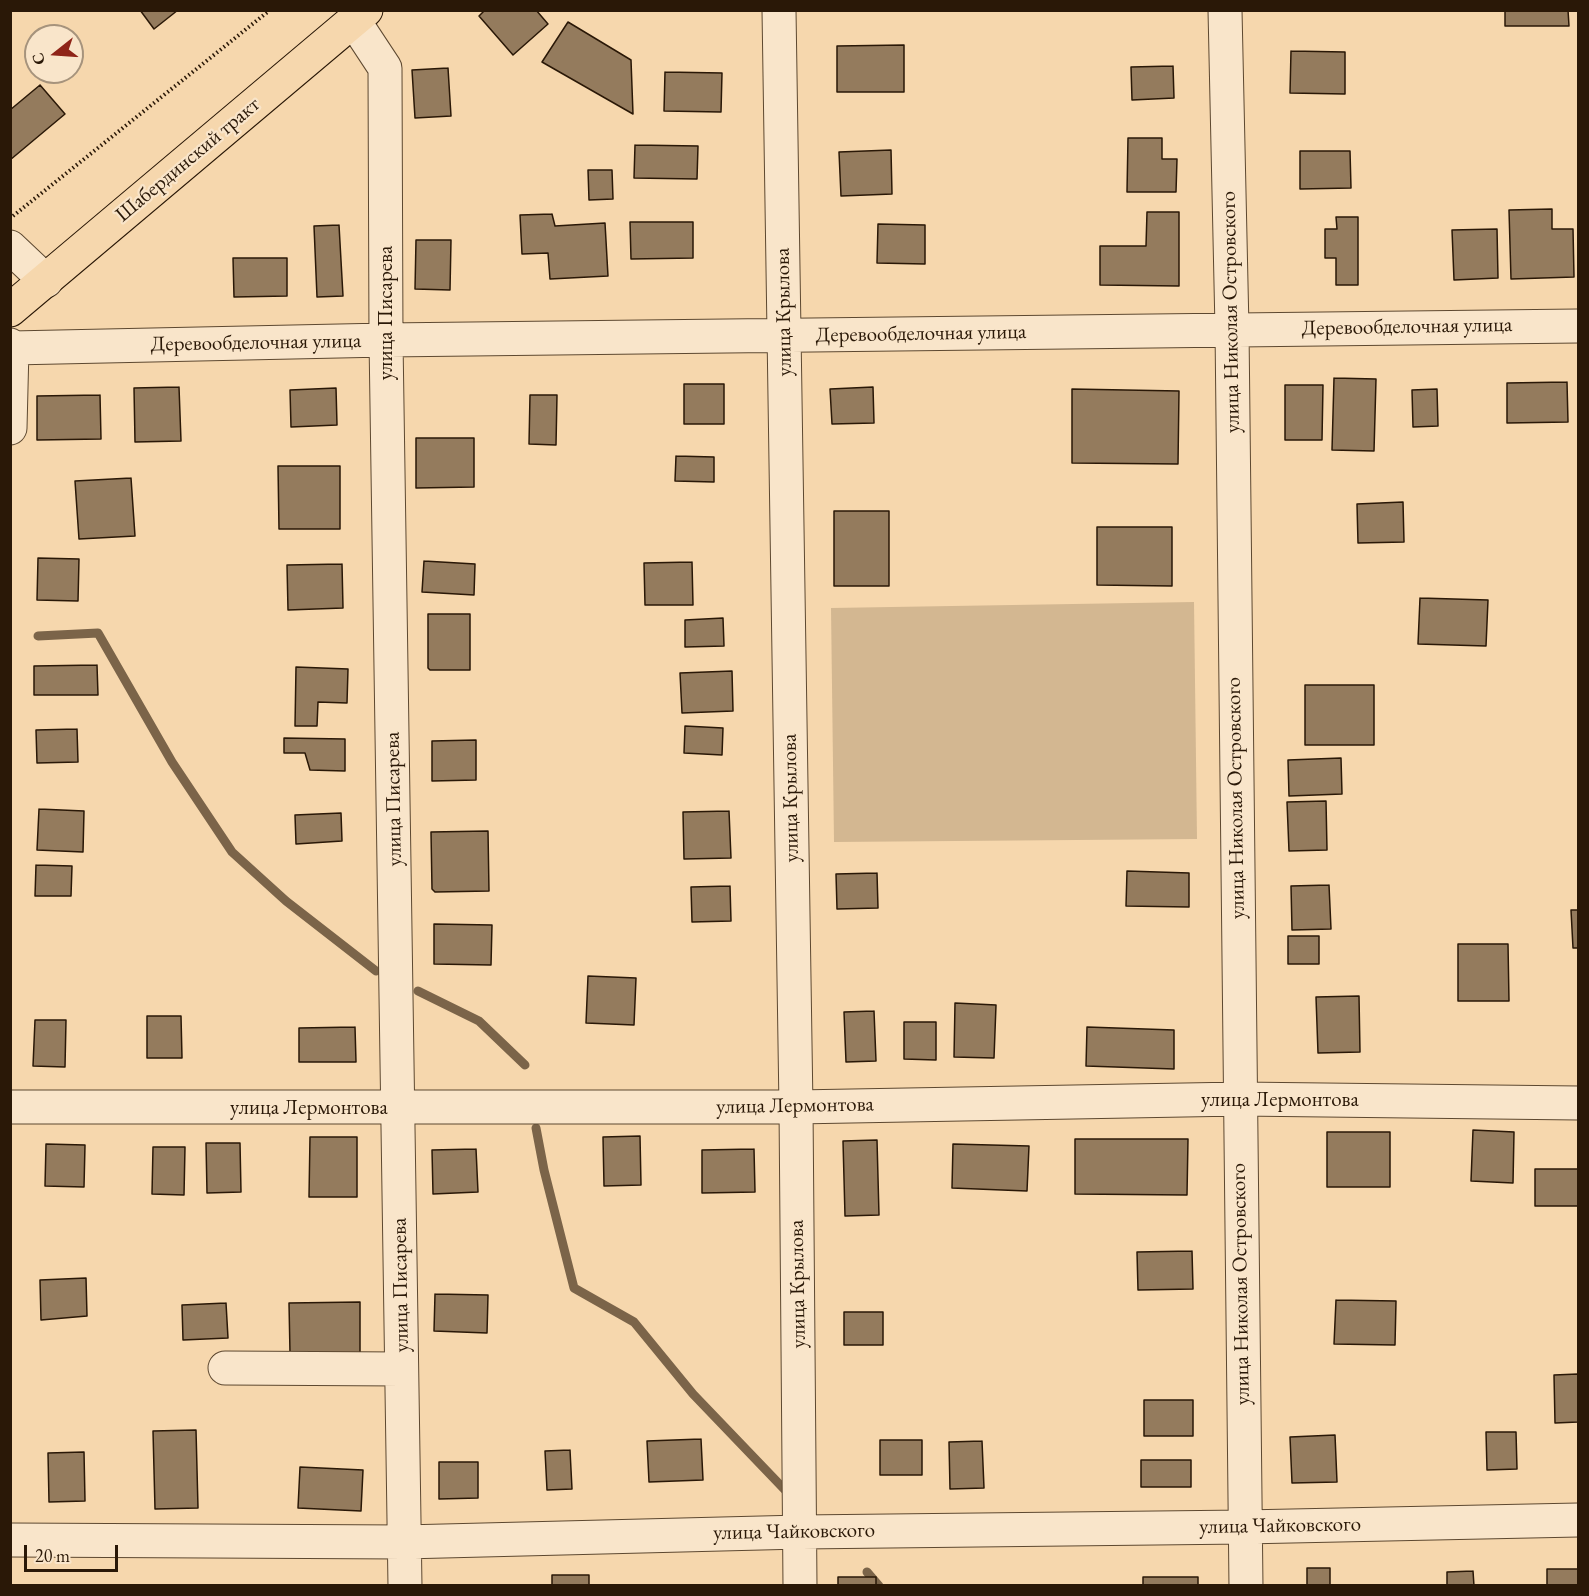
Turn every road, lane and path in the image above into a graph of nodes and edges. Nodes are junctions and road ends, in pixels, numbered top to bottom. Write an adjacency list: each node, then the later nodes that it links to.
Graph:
1 (270, 10): 5 (path)
2 (779, 10): 11 (street, улица Крылова)
3 (1225, 10): 10 (street, улица Николая Островского)
4 (360, 16): 7 (main road, Шабердинский тракт); 12 (street, улица Писарева)
5 (10, 218)
6 (10, 247): 7 (street)
7 (45, 281): 8 (main road, Шабердинский тракт)
8 (10, 310)
9 (1578, 326): 10 (street, Деревообделочная улица)
10 (1232, 329): 11 (street, Деревообделочная улица); 15 (street, улица Николая Островского)
11 (784, 336): 12 (street, Деревообделочная улица); 18 (street, улица Крылова)
12 (386, 340): 13 (street, Деревообделочная улица); 19 (street, улица Писарева)
13 (11, 346): 14 (street)
14 (10, 428)
15 (1240, 1099): 16 (street, улица Лермонтова); 18 (street, улица Лермонтова); 23 (street, улица Николая Островского)
16 (1578, 1103)
17 (10, 1107): 19 (street, улица Лермонтова)
18 (796, 1107): 19 (street, улица Лермонтова); 24 (street, улица Крылова)
19 (399, 1108): 21 (street, улица Писарева)
20 (225, 1368): 21 (street)
21 (401, 1369): 26 (street, улица Писарева)
22 (1578, 1520): 23 (street, улица Чайковского)
23 (1244, 1527): 24 (street, улица Чайковского); 29 (street, улица Николая Островского)
24 (801, 1532): 26 (street, улица Чайковского); 28 (street, улица Крылова)
25 (10, 1539): 26 (street, улица Чайковского)
26 (404, 1542): 27 (street, улица Писарева)
27 (405, 1586)
28 (800, 1586)
29 (1246, 1586)

